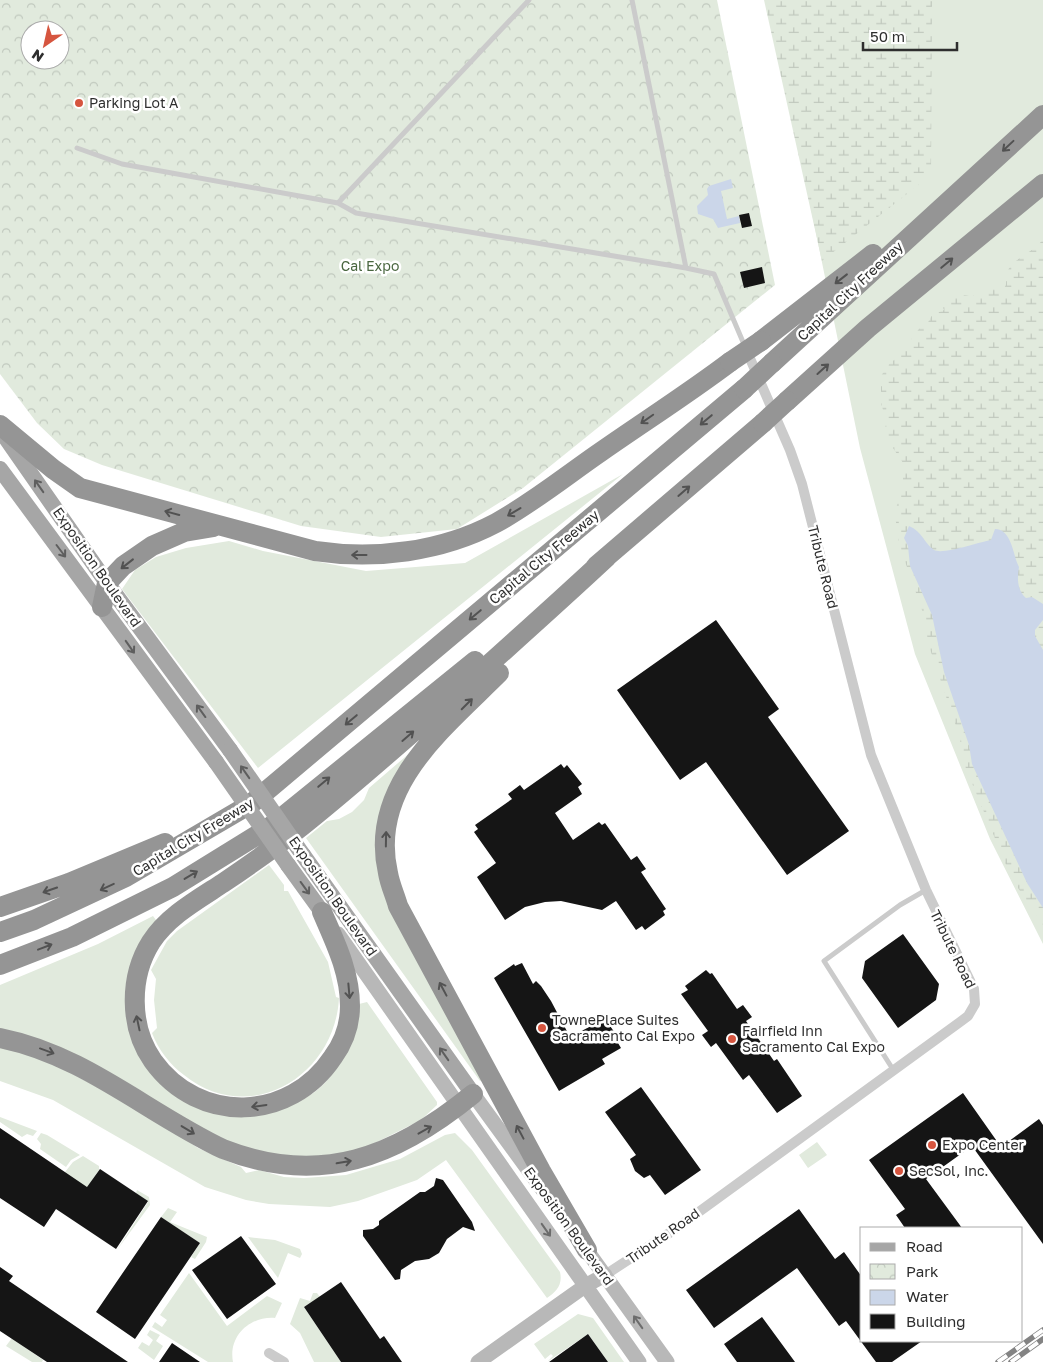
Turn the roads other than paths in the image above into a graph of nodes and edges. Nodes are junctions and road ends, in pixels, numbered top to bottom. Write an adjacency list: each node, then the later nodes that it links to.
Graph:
1 (530, 0): 7 (lane)
2 (632, 0): 8 (lane)
3 (1043, 115): 5 (highway, Capital City Freeway, one-way to 5)
4 (77, 148): 7 (lane)
5 (990, 163): 9 (highway, one-way to 9); 18 (highway, Capital City Freeway, one-way to 18, bridge)
6 (1043, 184): 13 (highway, one-way to 6, bridge)
7 (338, 203): 8 (lane)
8 (686, 268): 9 (lane)
9 (752, 342): 14 (highway, one-way to 14, bridge); 19 (street, Tribute Road)
10 (0, 426): 14 (highway, one-way to 10)
11 (0, 430): 16 (main road, Exposition Boulevard, one-way to 11)
12 (0, 469): 17 (main road, Exposition Boulevard, one-way to 17)
13 (648, 524): 15 (highway); 27 (highway, one-way to 13)
14 (219, 526): 16 (highway, one-way to 16)
15 (607, 557): 21 (highway, one-way to 15); 23 (highway, one-way to 15)
16 (107, 583): 17 (highway); 26 (main road, Exposition Boulevard, one-way to 16, bridge)
17 (102, 607): 21 (main road, Exposition Boulevard, one-way to 21, bridge)
18 (240, 811): 20 (highway, one-way to 20); 22 (highway, Capital City Freeway, one-way to 22)
19 (926, 890): 25 (street, Tribute Road); 25 (lane)
20 (0, 907)
21 (322, 912): 26 (main road, Exposition Boulevard)
22 (0, 932)
23 (0, 965)
24 (0, 1038): 26 (highway, one-way to 26)
25 (894, 1071): 28 (street, Tribute Road)
26 (465, 1100): 27 (main road, Exposition Boulevard); 29 (main road, Exposition Boulevard, one-way to 29)
27 (587, 1250): 28 (main road, Exposition Boulevard)
28 (605, 1275): 29 (main road, Tribute Road); 34 (main road, Exposition Boulevard, one-way to 28)
29 (585, 1286): 32 (main road, Tribute Road); 33 (main road, Exposition Boulevard)
30 (269, 1353): 31 (street)
31 (284, 1362)
32 (478, 1362)
33 (639, 1362)
34 (666, 1362)

